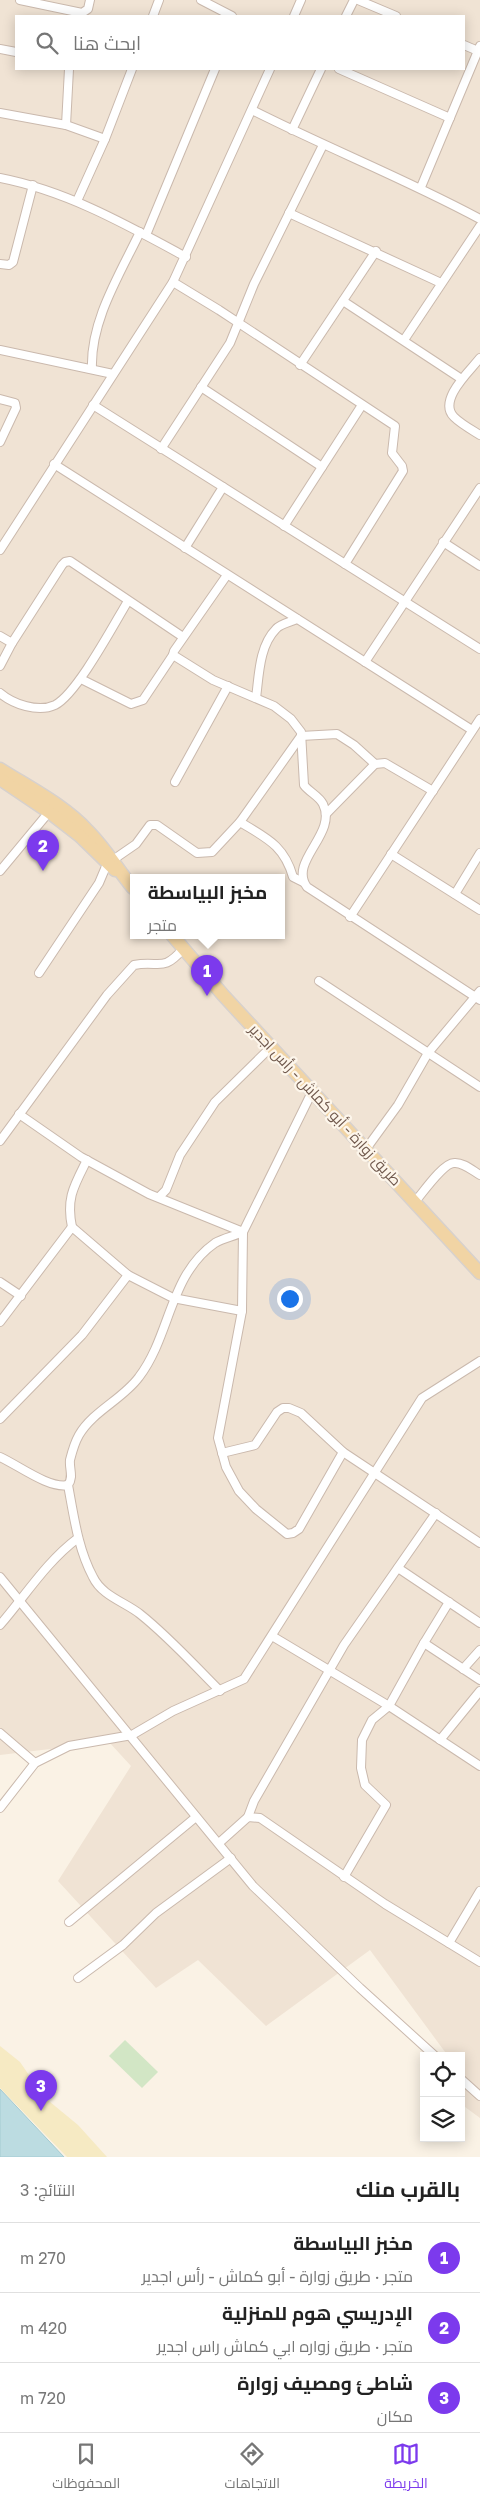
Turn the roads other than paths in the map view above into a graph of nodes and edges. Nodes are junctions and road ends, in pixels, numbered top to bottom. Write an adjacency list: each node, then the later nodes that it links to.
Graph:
1 (20, 0): 8 (street)
2 (90, 0): 8 (street)
3 (159, 0): 9 (street)
4 (201, 0): 10 (street)
5 (301, 0): 11 (street)
6 (354, 0): 12 (street)
7 (358, 0): 13 (street)
8 (51, 12)
9 (153, 15)
10 (230, 15)
11 (294, 15)
12 (346, 15)
13 (394, 15)
14 (465, 45): 15 (street)
15 (479, 48): 26 (street)
16 (0, 49): 17 (street)
17 (15, 52)
18 (69, 70): 27 (street)
19 (132, 70): 29 (street)
20 (215, 70): 38 (street)
21 (270, 70): 24 (street)
22 (322, 70): 28 (street)
23 (341, 70): 26 (street)
24 (252, 110): 28 (street); 40 (street)
25 (0, 113): 27 (street)
26 (450, 118): 33 (street)
27 (66, 125): 29 (street)
28 (292, 130): 30 (street)
29 (105, 140): 34 (street)
30 (323, 145): 33 (street); 35 (street)
31 (0, 178): 32 (street)
32 (33, 185): 34 (street); 41 (street)
33 (421, 187): 36 (street)
34 (77, 201): 38 (street)
35 (289, 213): 39 (street); 45 (street)
36 (480, 218)
37 (480, 226): 43 (street)
38 (143, 233): 40 (street); 50 (street)
39 (376, 251): 43 (street); 44 (street)
40 (186, 257): 42 (street)
41 (0, 264)
42 (173, 282): 45 (street); 51 (street)
43 (442, 283): 46 (street)
44 (343, 301): 46 (street); 49 (street)
45 (237, 323): 49 (street); 53 (street)
46 (404, 340): 52 (street)
47 (0, 350): 50 (street)
48 (480, 358): 52 (street)
49 (300, 365): 56 (street)
50 (92, 369): 51 (street)
51 (113, 374): 55 (street)
52 (460, 378): 57 (street)
53 (201, 387): 59 (street); 61 (street)
54 (0, 399): 58 (street)
55 (93, 405): 59 (street); 60 (street)
56 (362, 405): 61 (street); 68 (street)
57 (480, 435)
58 (0, 442)
59 (162, 449): 62 (street)
60 (54, 464): 66 (street); 67 (street)
61 (322, 467): 64 (street)
62 (223, 487): 64 (street); 67 (street)
63 (480, 488): 65 (street)
64 (284, 526): 68 (street)
65 (443, 542): 69 (street); 72 (street)
66 (1, 547)
67 (186, 548): 70 (street)
68 (345, 564): 72 (street)
69 (480, 566)
70 (227, 575): 73 (street); 75 (street)
71 (128, 601): 75 (street); 76 (street); 81 (street)
72 (404, 601): 77 (street); 79 (street)
73 (297, 619): 79 (street); 84 (street)
74 (0, 636): 76 (street)
75 (183, 637): 78 (street)
76 (12, 643): 80 (street)
77 (480, 649)
78 (173, 655): 81 (street); 82 (street)
79 (365, 662): 86 (street)
80 (0, 666)
81 (81, 679): 83 (street)
82 (228, 686): 84 (street); 91 (street)
83 (0, 693)
84 (256, 698): 87 (street)
85 (480, 719): 86 (street)
86 (472, 730): 92 (street)
87 (301, 736): 88 (street); 94 (street); 95 (street)
88 (375, 764): 92 (street); 94 (street)
89 (0, 769): 96 (main road)
90 (0, 779): 93 (main road)
91 (175, 782)
92 (432, 791): 98 (street)
93 (49, 812): 96 (main road); 100 (street)
94 (326, 814): 101 (street)
95 (240, 822): 99 (street); 101 (street)
96 (83, 833): 99 (main road)
97 (480, 853): 103 (street)
98 (391, 854): 103 (street); 105 (street)
99 (110, 861): 102 (main road); 108 (street)
100 (0, 871)
101 (303, 882): 105 (street)
102 (130, 884)
103 (455, 894): 104 (street)
104 (480, 910)
105 (350, 916): 110 (street)
106 (175, 939): 107 (main road, طريق زوارة - أبو كماش - رأس اجدير)
107 (183, 949): 111 (main road, طريق زوارة - أبو كماش - رأس اجدير); 115 (street)
108 (39, 973)
109 (319, 982): 112 (street)
110 (479, 996): 112 (street)
111 (271, 1048): 114 (main road, طريق زوارة - أبو كماش - رأس اجدير); 120 (street)
112 (428, 1053): 113 (street); 117 (street)
113 (480, 1087)
114 (312, 1092): 117 (main road, طريق زوارة - أبو كماش - رأس اجدير); 123 (street)
115 (19, 1114): 116 (street); 118 (street)
116 (0, 1141)
117 (366, 1149): 121 (main road, طريق زوارة - أبو كماش - رأس اجدير)
118 (87, 1160): 120 (street); 122 (street)
119 (480, 1175): 121 (street)
120 (159, 1197): 123 (street)
121 (414, 1203): 124 (main road, طريق زوارة - أبو كماش - رأس اجدير)
122 (72, 1227): 125 (street); 127 (street)
123 (243, 1232): 128 (street); 129 (street)
124 (480, 1273)
125 (128, 1275): 128 (street); 132 (street)
126 (0, 1282): 127 (street)
127 (21, 1296): 130 (street)
128 (173, 1298): 129 (street); 137 (street)
129 (242, 1311): 134 (street)
130 (0, 1322)
131 (480, 1361): 136 (street)
132 (0, 1419)
133 (343, 1452): 134 (street); 134 (street); 136 (street)
134 (222, 1453)
135 (0, 1457): 137 (street)
136 (375, 1472): 138 (street); 147 (street)
137 (68, 1486): 139 (street)
138 (436, 1513): 140 (street); 141 (street)
139 (78, 1538): 143 (street); 153 (street)
140 (480, 1543)
141 (398, 1568): 144 (street); 151 (street)
142 (0, 1577): 143 (street)
143 (21, 1600): 146 (street); 157 (street)
144 (449, 1602): 145 (street); 148 (street)
145 (480, 1623)
146 (0, 1625)
147 (272, 1636): 151 (street); 153 (street)
148 (424, 1643): 150 (street); 155 (street)
149 (480, 1650): 150 (street)
150 (463, 1669): 152 (street)
151 (329, 1670): 155 (street); 163 (street)
152 (480, 1680)
153 (220, 1691): 157 (street)
154 (480, 1691): 158 (street)
155 (389, 1706): 158 (street); 166 (street)
156 (0, 1733): 159 (street)
157 (132, 1735): 159 (street); 162 (street)
158 (440, 1740): 160 (street)
159 (35, 1763): 161 (street)
160 (480, 1766)
161 (0, 1808)
162 (196, 1817): 164 (street); 168 (street)
163 (248, 1818): 164 (street); 166 (street)
164 (219, 1843): 165 (street)
165 (231, 1858): 171 (street); 172 (street)
166 (344, 1877): 169 (street)
167 (480, 1891): 169 (street)
168 (69, 1922)
169 (449, 1943): 170 (street)
170 (480, 1962)
171 (78, 1978)
172 (431, 2052)
173 (465, 2083): 174 (street)
174 (480, 2096)

